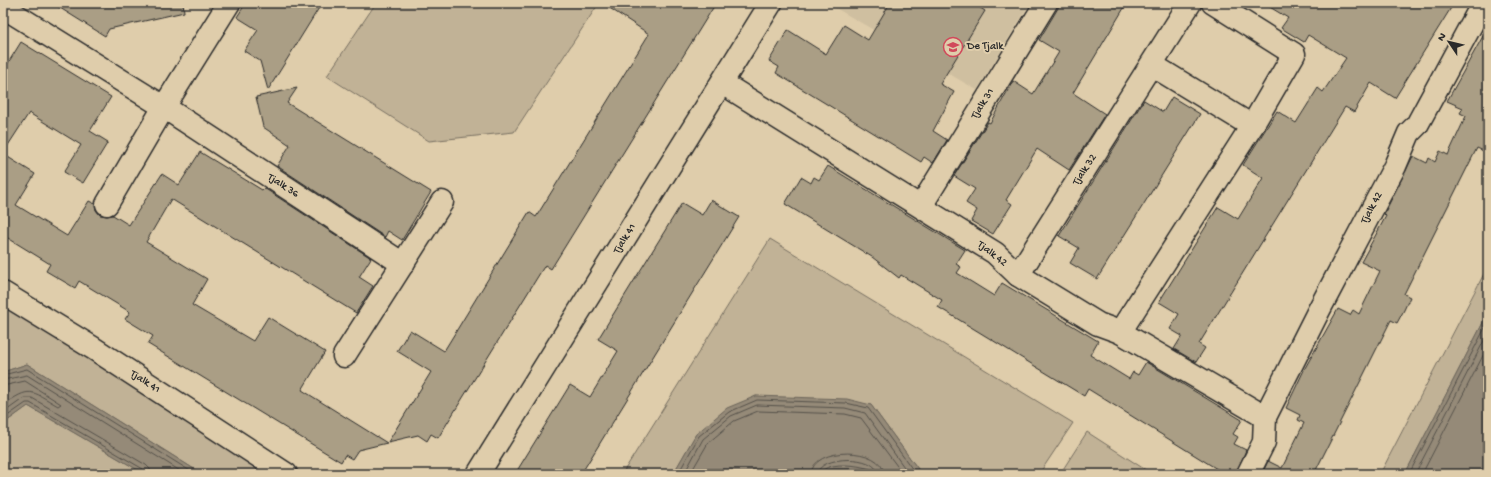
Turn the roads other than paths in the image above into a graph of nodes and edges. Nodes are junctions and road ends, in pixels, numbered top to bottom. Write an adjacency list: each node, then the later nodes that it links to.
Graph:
1 (229, 3): 11 (street)
2 (771, 3): 10 (street, Tjalk 41)
3 (1046, 3): 15 (street, Tjalk 31)
4 (1190, 3): 9 (street, Tjalk 32)
5 (1213, 3): 8 (street)
6 (1483, 3): 21 (street, Tjalk 42)
7 (3, 7): 11 (street, Tjalk 36)
8 (1237, 10): 12 (street)
9 (1152, 65): 12 (street); 17 (street, Tjalk 32)
10 (722, 83): 15 (street, Tjalk 42); 23 (street, Tjalk 41)
11 (164, 107): 14 (street); 16 (street, Tjalk 36)
12 (1252, 126): 19 (street)
13 (442, 202): 16 (street)
14 (107, 204)
15 (921, 206): 17 (street, Tjalk 42)
16 (403, 264): 20 (street)
17 (1018, 275): 19 (street, Tjalk 42)
18 (3, 293): 22 (street, Tjalk 41)
19 (1120, 332): 21 (street, Tjalk 42)
20 (344, 356)
21 (1266, 417): 24 (street, Tjalk 42)
22 (286, 474)
23 (478, 474)
24 (1248, 474)

